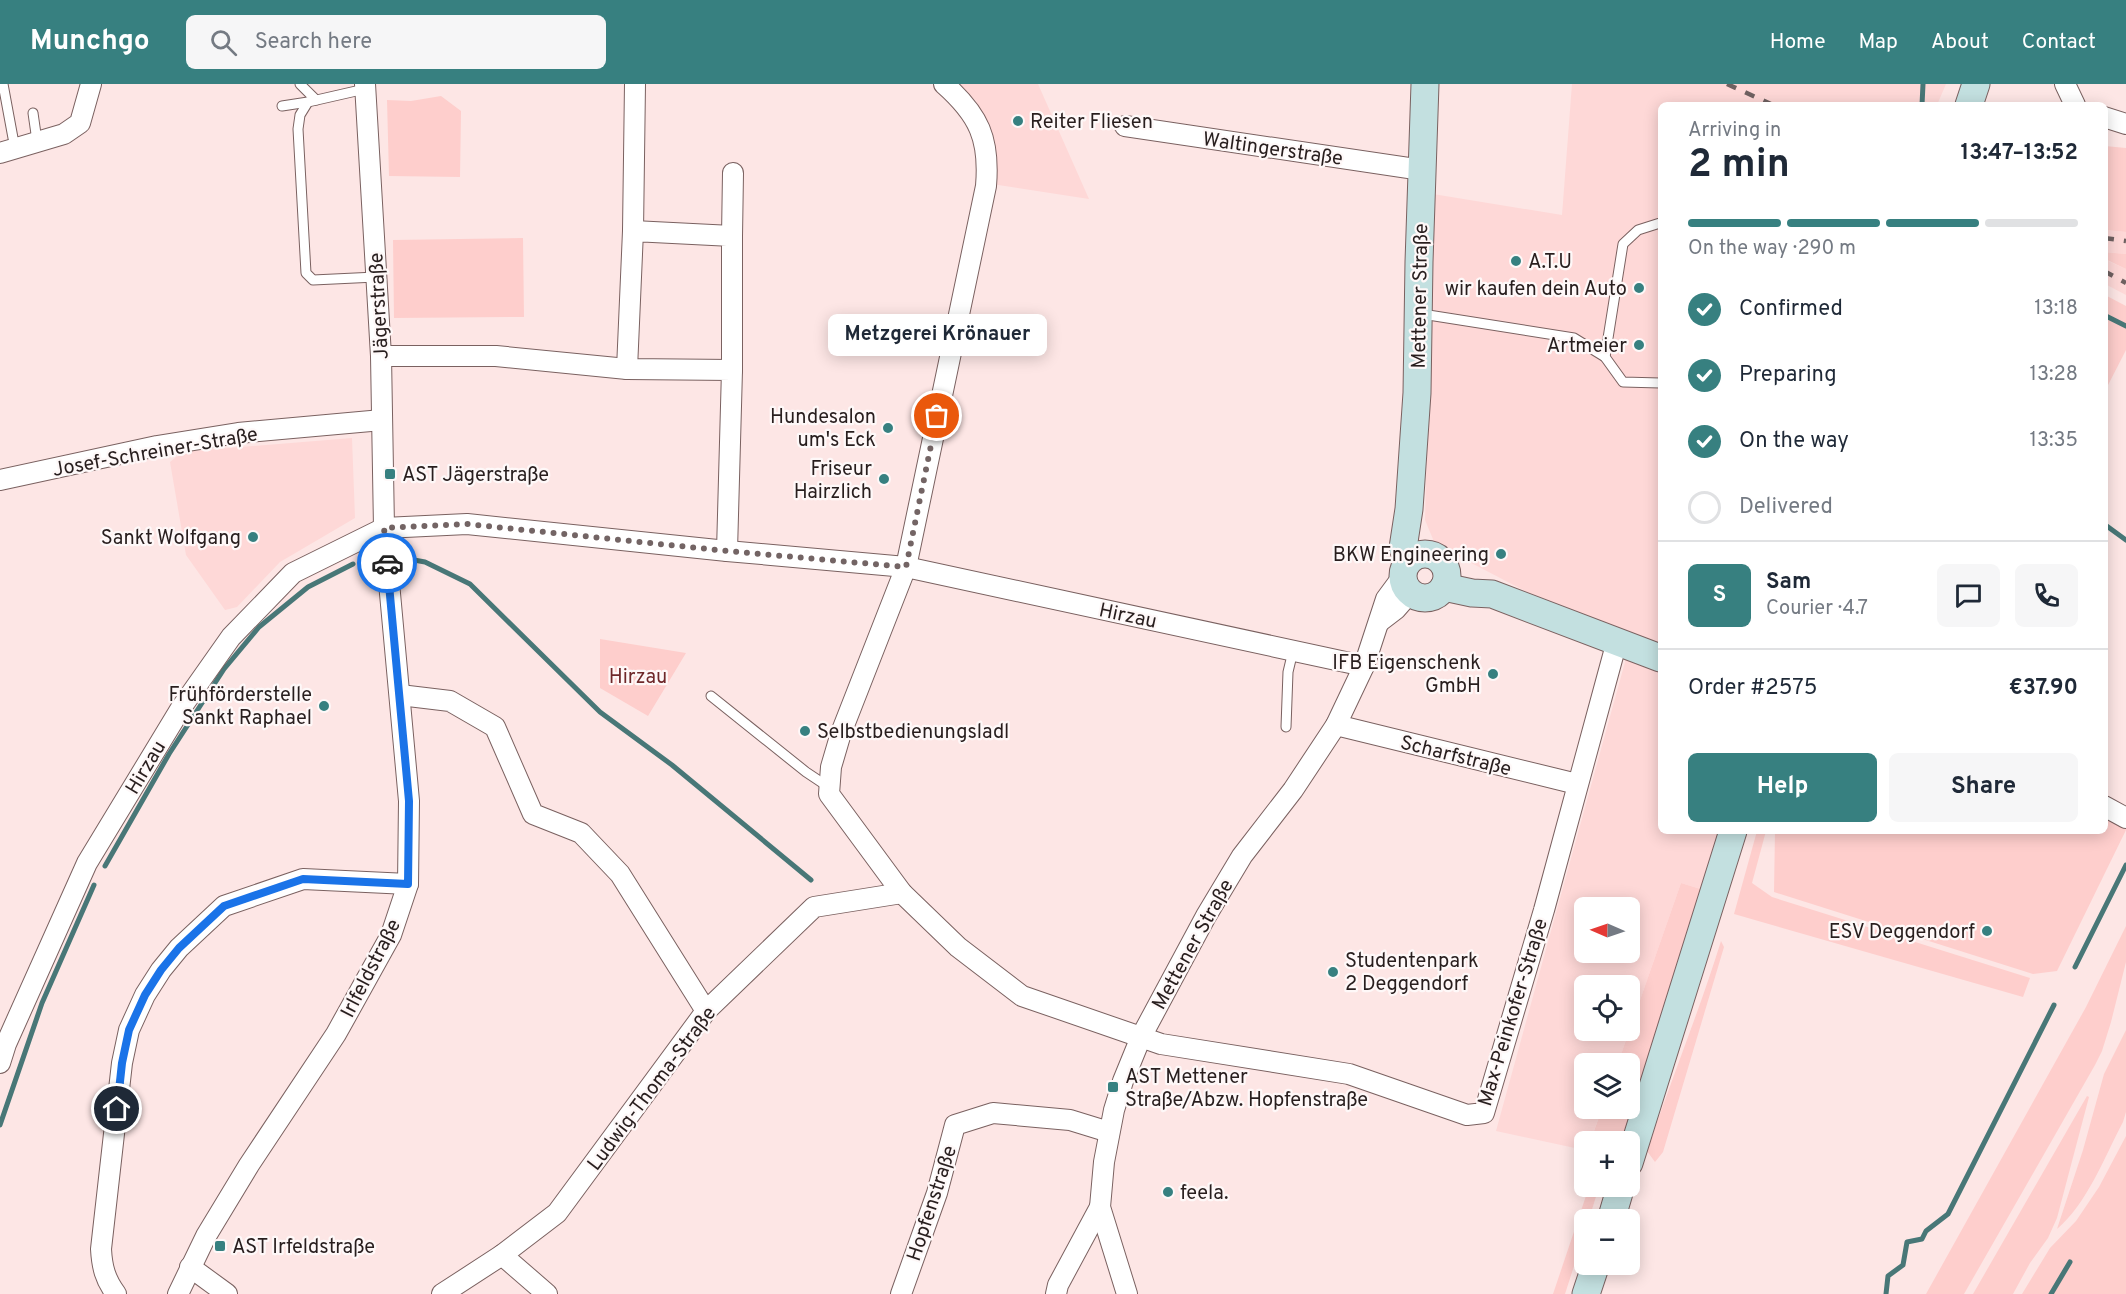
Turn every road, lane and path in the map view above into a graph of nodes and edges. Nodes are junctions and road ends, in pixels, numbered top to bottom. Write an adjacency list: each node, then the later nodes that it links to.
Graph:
1 (3, 84): 19 (lane)
2 (92, 84): 18 (street)
3 (300, 84): 10 (lane)
4 (635, 84): 23 (street)
5 (944, 84): 36 (street)
6 (1425, 84): 20 (street, Mettener Straße)
7 (1976, 84): 11 (street)
8 (2065, 84): 12 (street)
9 (365, 86): 10 (lane); 25 (street, Jägerstraße)
10 (312, 101): 13 (lane); 25 (lane)
11 (1970, 102)
12 (2074, 102)
13 (282, 106)
14 (33, 113): 18 (lane)
15 (2108, 118): 16 (street)
16 (2126, 124)
17 (1125, 126): 20 (street, Waltingerstraße)
18 (37, 141): 19 (street)
19 (9, 150)
20 (1422, 170): 26 (street, Mettener Straße)
21 (733, 173): 24 (street)
22 (1658, 225): 28 (lane)
23 (633, 231): 24 (street); 29 (street)
24 (732, 236): 30 (street)
25 (376, 277): 27 (street, Jägerstraße)
26 (1418, 313): 28 (lane); 37 (street, Mettener Straße)
27 (381, 356): 29 (street); 32 (street, Jägerstraße)
28 (1605, 357): 31 (lane)
29 (627, 369): 30 (street)
30 (732, 370): 35 (street)
31 (1658, 383)
32 (382, 420): 33 (street, Josef-Schreiner-Straße); 34 (street, Jägerstraße)
33 (0, 480)
34 (384, 528): 35 (street, Hirzau); 43 (street, Irlfeldstraße); 56 (street, Hirzau)
35 (727, 551): 36 (street, Hirzau)
36 (906, 567): 40 (street, Hirzau); 48 (street)
37 (1411, 571): 38 (street); 38 (street); 42 (street, Mettener Straße)
38 (1445, 579): 39 (street)
39 (1617, 642): 41 (street); 47 (street, Max-Peinkofer-Straße)
40 (1293, 651): 42 (street, Hirzau); 46 (lane)
41 (1658, 657)
42 (1364, 666): 45 (street, Mettener Straße)
43 (400, 695): 52 (street, Irlfeldstraße); 54 (street)
44 (711, 696): 48 (lane)
45 (1336, 725): 47 (street, Scharfstraße); 55 (street, Mettener Straße)
46 (1286, 727)
47 (1577, 784): 55 (street, Max-Peinkofer-Straße)
48 (830, 788): 53 (street)
49 (2108, 808): 50 (street)
50 (2126, 818)
51 (1732, 834): 58 (street)
52 (408, 884): 62 (street, Irlfeldstraße); 64 (street)
53 (902, 893): 54 (street, Ludwig-Thoma-Straße); 55 (street)
54 (706, 1011): 61 (street, Ludwig-Thoma-Straße)
55 (1141, 1037): 59 (street, Mettener Straße)
56 (3, 1042): 57 (street, Hirzau)
57 (0, 1063)
58 (1639, 1131)
59 (1109, 1132): 60 (street, Mettener Straße); 69 (street, Hopfenstraße)
60 (1100, 1206): 70 (street); 71 (street, Mettener Straße)
61 (502, 1254): 67 (street, Ludwig-Thoma-Straße); 68 (street)
62 (190, 1267): 65 (street, Irlfeldstraße); 66 (street)
63 (1592, 1275): 72 (street)
64 (116, 1294)
65 (178, 1294)
66 (227, 1294)
67 (442, 1294)
68 (547, 1294)
69 (900, 1294)
70 (1056, 1294)
71 (1127, 1294)
72 (1586, 1294)

